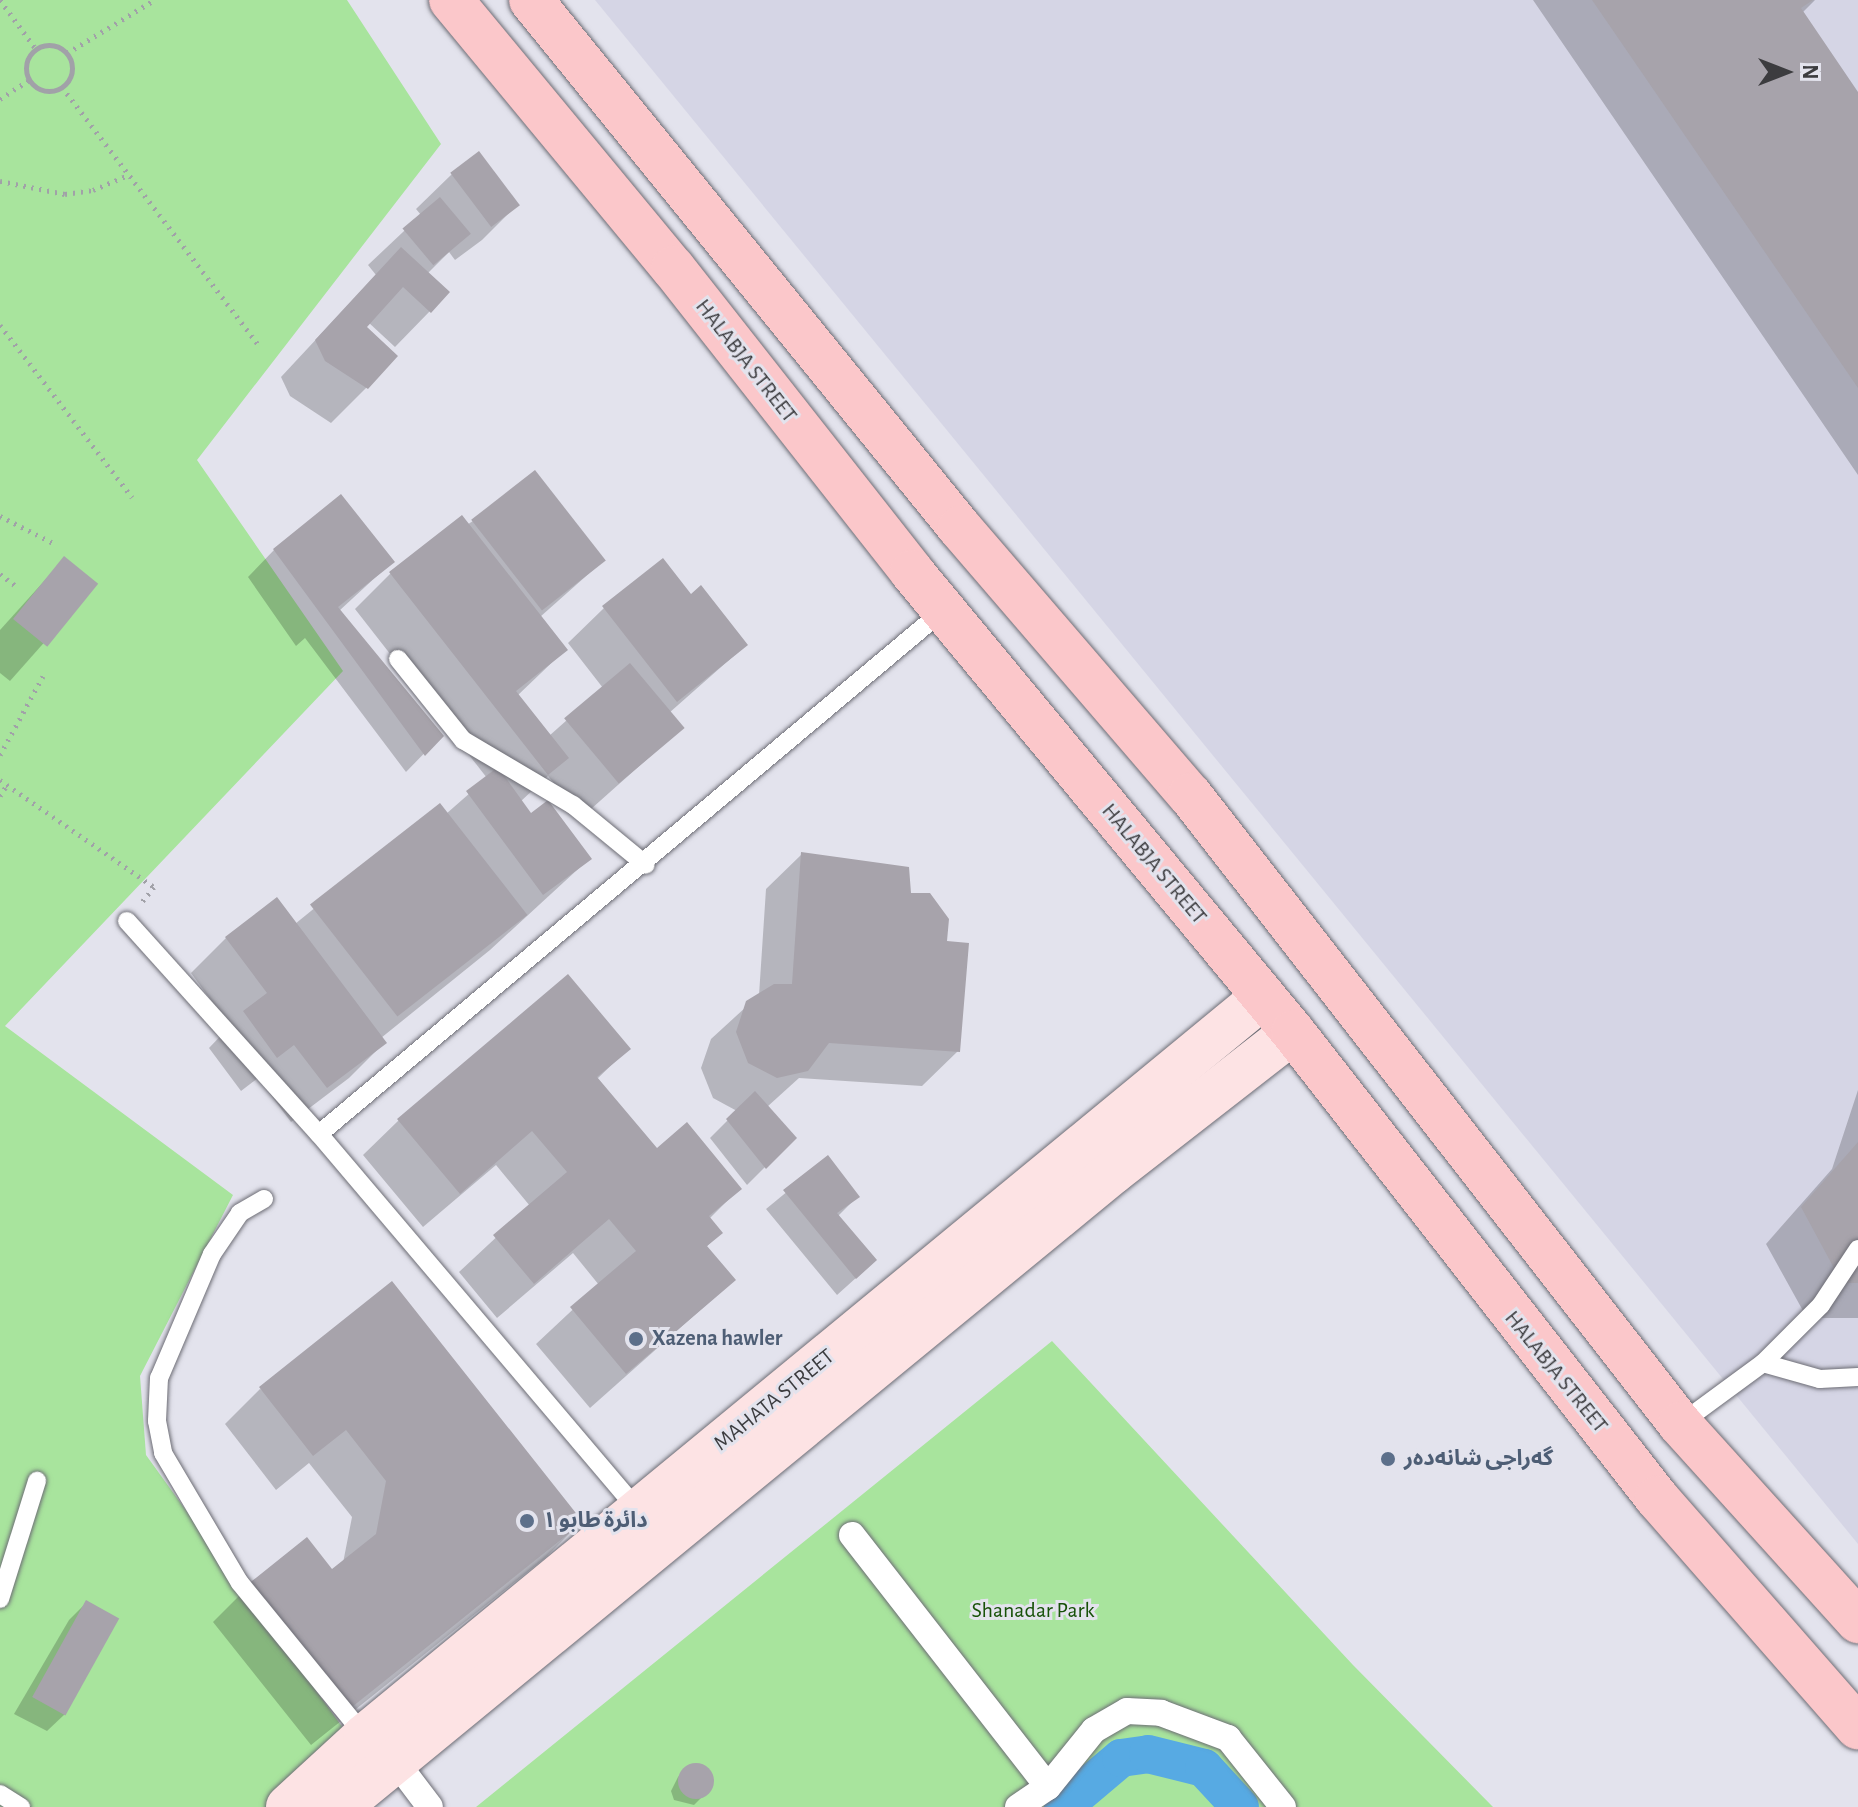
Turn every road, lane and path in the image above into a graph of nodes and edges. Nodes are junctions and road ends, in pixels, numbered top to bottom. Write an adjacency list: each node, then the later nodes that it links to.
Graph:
1 (0, 0): 7 (path)
2 (154, 0): 8 (path)
3 (451, 0): 6 (main road, HALABJA STREET)
4 (524, 0): 6 (main road)
5 (531, 0): 19 (main road)
6 (481, 36): 22 (main road, HALABJA STREET)
7 (36, 49): 8 (path); 9 (path)
8 (67, 53): 10 (path)
9 (29, 80): 10 (path); 11 (path)
10 (62, 87): 12 (path)
11 (0, 99)
12 (129, 175): 13 (path); 15 (path)
13 (0, 181)
14 (0, 325): 16 (path)
15 (259, 346)
16 (132, 497)
17 (0, 516): 18 (path)
18 (53, 543)
19 (995, 567): 22 (main road); 38 (main road)
20 (0, 574): 21 (path)
21 (16, 586)
22 (945, 609): 29 (lane); 31 (main road, HALABJA STREET)
23 (398, 659): 29 (lane)
24 (43, 676): 25 (path)
25 (0, 755)
26 (0, 780): 27 (path)
27 (7, 785): 28 (path); 30 (path)
28 (0, 796)
29 (646, 865): 33 (lane)
30 (127, 921): 33 (lane)
31 (1263, 997): 32 (main road, HALABJA STREET); 41 (main road, MAHATA STREET)
32 (1293, 1032): 40 (main road, HALABJA STREET); 46 (main road, MAHATA STREET)
33 (319, 1134): 41 (lane)
34 (264, 1199): 46 (lane)
35 (1858, 1249): 36 (lane)
36 (1763, 1363): 37 (lane); 38 (lane)
37 (1858, 1377)
38 (1692, 1437): 40 (main road); 44 (main road)
39 (37, 1481): 43 (lane)
40 (1657, 1498): 45 (main road, HALABJA STREET)
41 (639, 1511): 46 (main road, MAHATA STREET)
42 (852, 1535): 47 (street)
43 (0, 1599)
44 (1858, 1621)
45 (1858, 1728)
46 (379, 1747): 50 (main road, MAHATA STREET); 51 (main road, MAHATA STREET); 52 (street)
47 (1048, 1787): 53 (street); 54 (street)
48 (0, 1794): 49 (lane)
49 (21, 1807)
50 (288, 1807)
51 (339, 1807)
52 (430, 1807)
53 (1018, 1807)
54 (1283, 1807)

